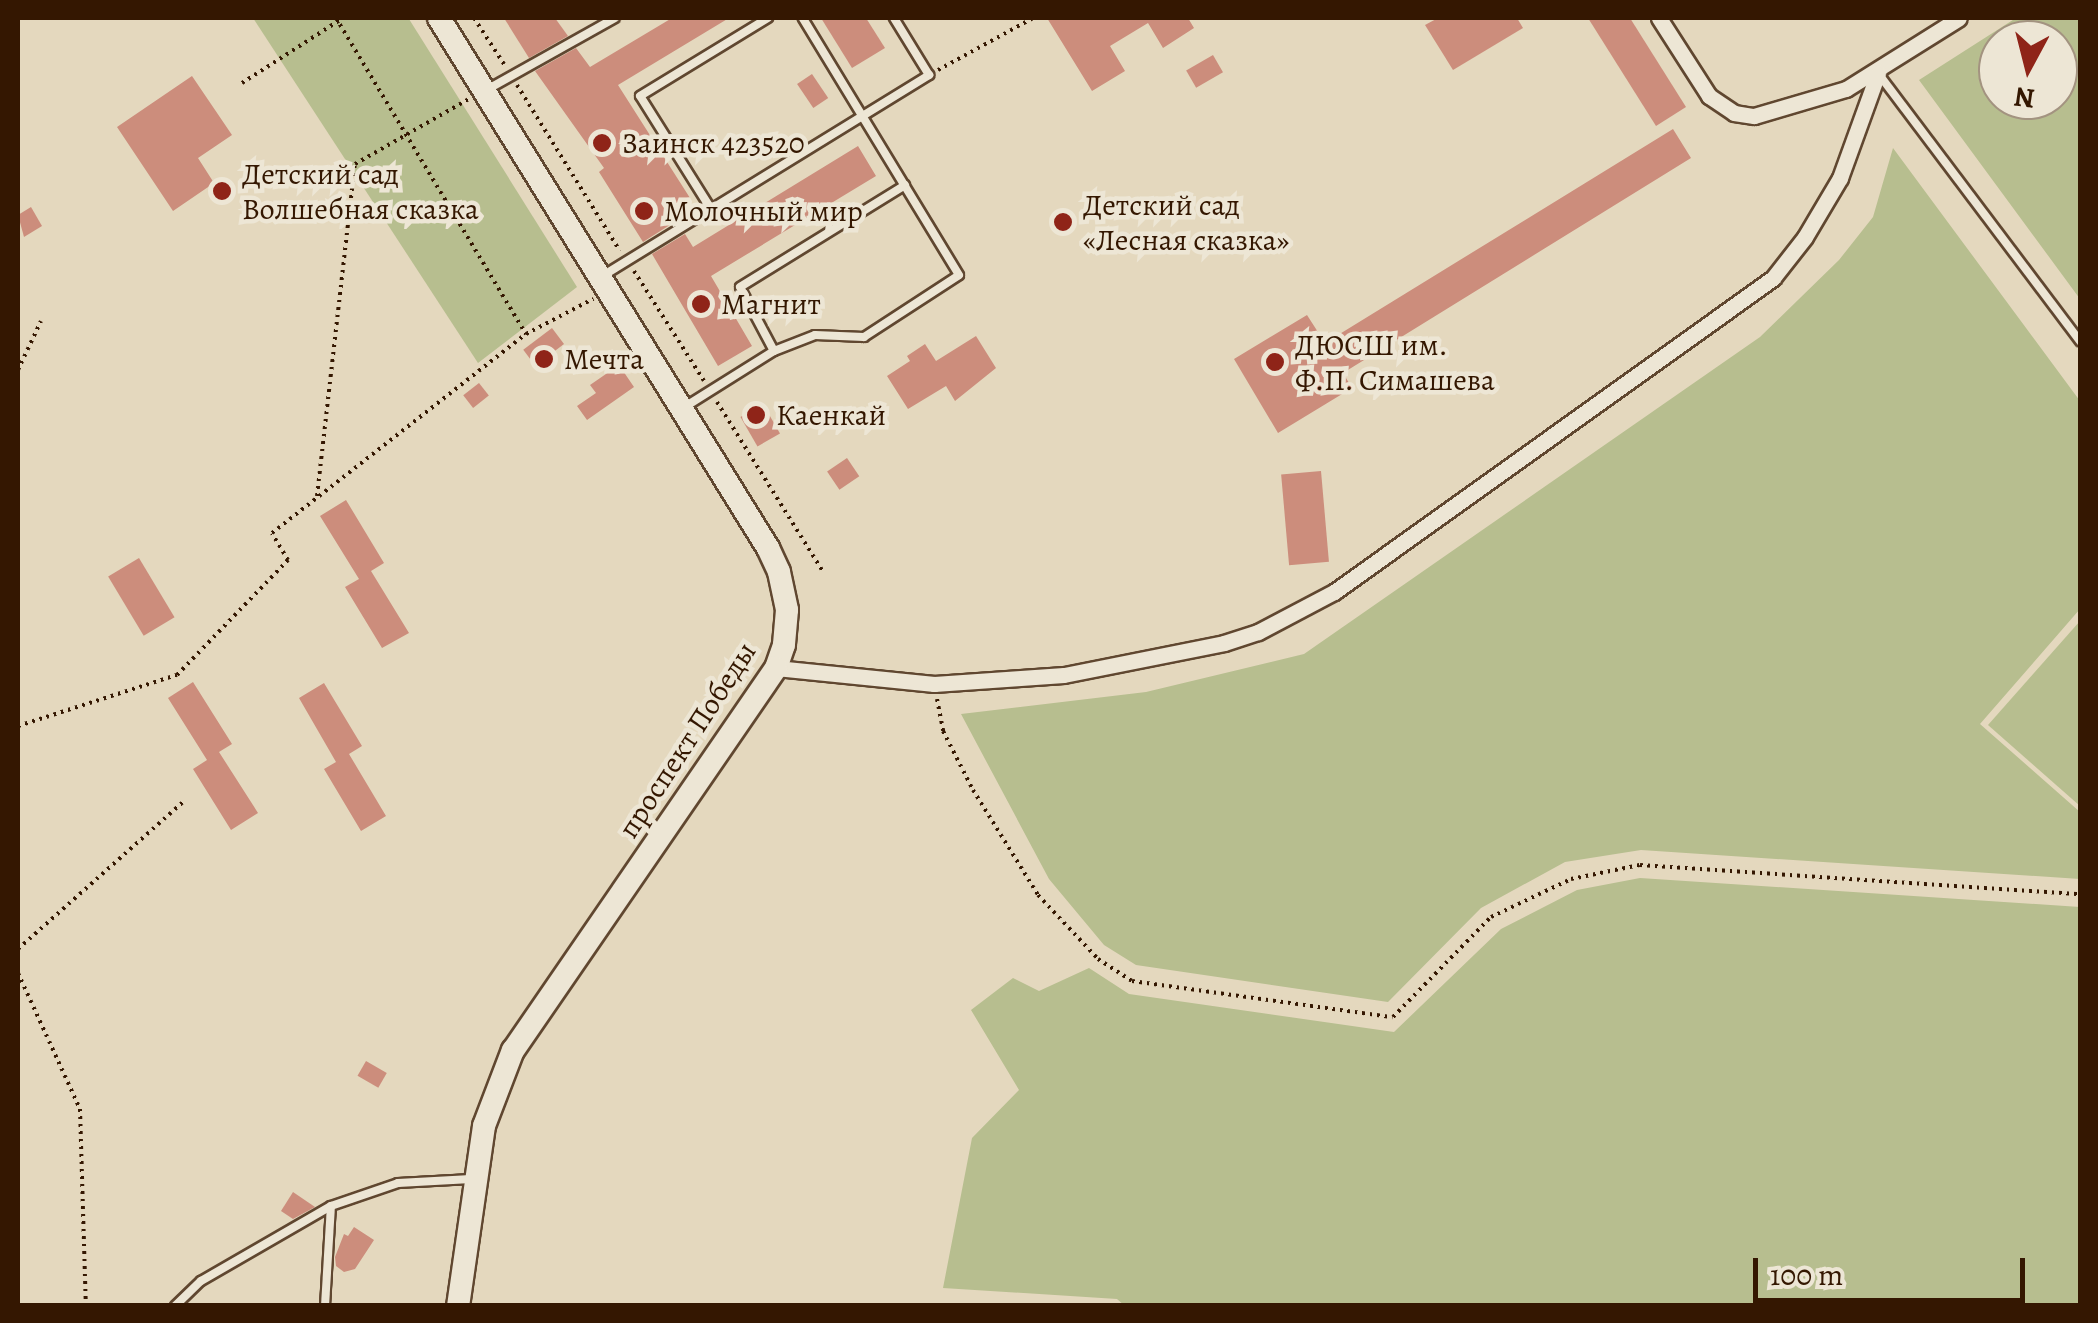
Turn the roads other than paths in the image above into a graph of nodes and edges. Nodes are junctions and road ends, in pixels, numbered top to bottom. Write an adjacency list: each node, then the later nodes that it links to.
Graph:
1 (439, 18): 11 (main road, проспект Победы)
2 (592, 18): 9 (lane)
3 (614, 18): 9 (lane)
4 (768, 18): 14 (lane)
5 (803, 18): 12 (lane)
6 (894, 18): 12 (lane)
7 (1659, 18): 10 (street)
8 (1959, 18): 10 (street)
9 (598, 27): 11 (lane)
10 (1878, 73): 16 (lane); 19 (street)
11 (484, 91): 15 (main road, проспект Победы)
12 (863, 116): 13 (lane); 14 (lane)
13 (905, 185): 17 (lane); 17 (lane)
14 (711, 209): 15 (lane)
15 (604, 284): 18 (main road, проспект Победы)
16 (2080, 341)
17 (774, 351): 18 (lane)
18 (682, 409): 19 (main road, проспект Победы)
19 (776, 668): 20 (main road, проспект Победы)
20 (475, 1179): 21 (lane); 24 (main road, проспект Победы)
21 (331, 1206): 22 (lane); 23 (lane)
22 (175, 1306)
23 (325, 1306)
24 (458, 1306)

